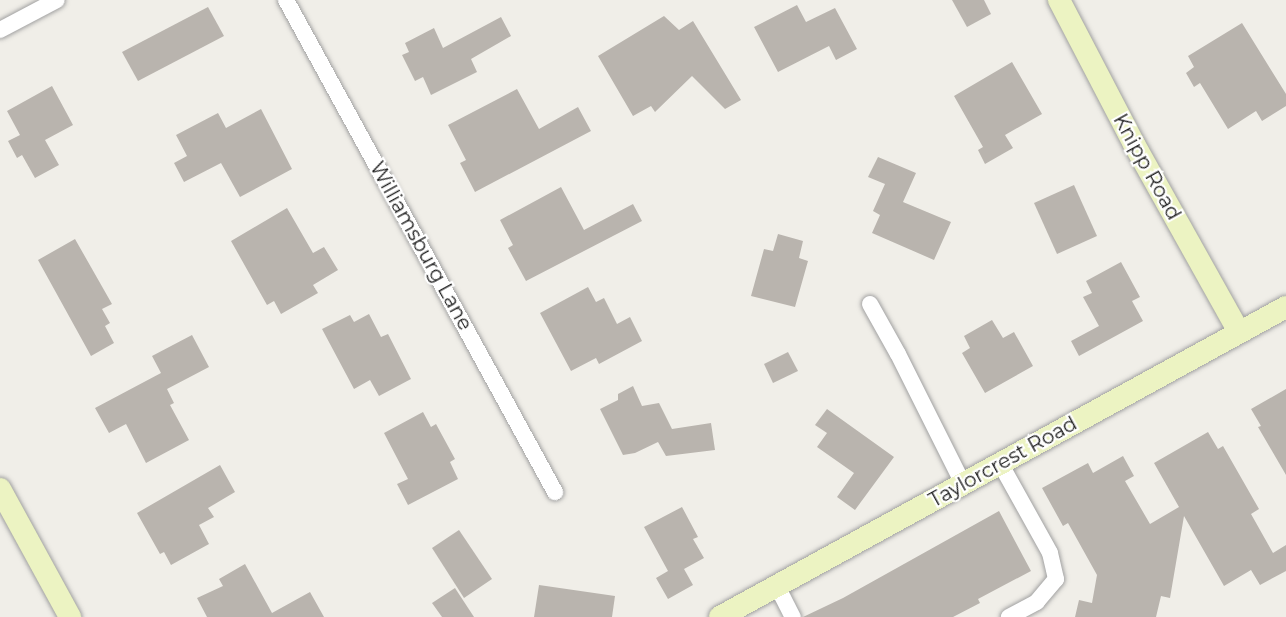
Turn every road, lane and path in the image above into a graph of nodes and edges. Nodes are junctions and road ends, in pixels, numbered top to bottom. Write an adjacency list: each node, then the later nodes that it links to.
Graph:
1 (57, 0): 4 (street)
2 (286, 0): 11 (street, Williamsburg Lane)
3 (1059, 0): 7 (street, Knipp Road)
4 (0, 30)
5 (870, 303): 9 (street)
6 (1286, 307): 7 (street, Taylorcrest Road)
7 (1239, 332): 8 (street, Taylorcrest Road)
8 (1000, 463): 9 (street, Taylorcrest Road); 16 (street)
9 (963, 484): 12 (street, Taylorcrest Road)
10 (0, 489): 13 (street)
11 (555, 492)
12 (777, 586): 14 (street, Taylorcrest Road); 15 (street)
13 (70, 617)
14 (720, 617)
15 (793, 617)
16 (1009, 617)

